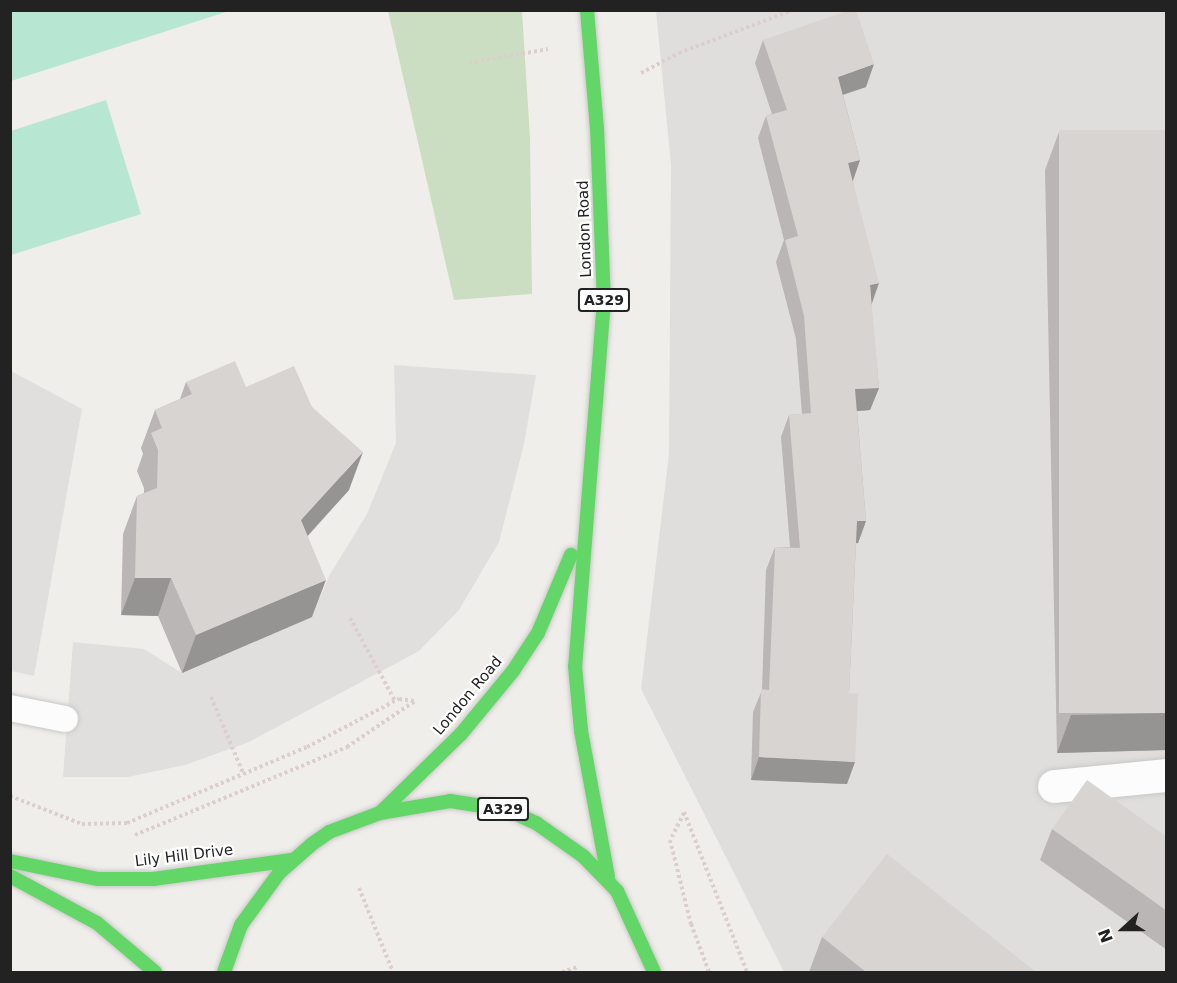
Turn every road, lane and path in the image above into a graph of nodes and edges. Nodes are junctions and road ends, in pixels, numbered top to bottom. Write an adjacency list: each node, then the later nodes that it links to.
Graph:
1 (586, 10): 6 (main road, London Road / A329)
2 (793, 10): 5 (path)
3 (552, 48): 4 (path)
4 (469, 63)
5 (641, 73)
6 (585, 518): 16 (main road, London Road / A329); 21 (main road, London Road / A329)
7 (350, 618): 9 (path)
8 (211, 697): 12 (path)
9 (395, 701): 12 (path); 17 (path)
10 (10, 708): 11 (lane)
11 (65, 719)
12 (243, 773): 15 (path)
13 (1167, 776): 14 (street)
14 (1054, 786)
15 (10, 796)
16 (380, 813): 18 (main road, A329); 21 (main road, A329)
17 (125, 838)
18 (292, 860): 19 (main road, Lily Hill Drive); 25 (main road, A329)
19 (10, 861)
20 (10, 876): 24 (main road)
21 (608, 877): 28 (main road, A329)
22 (359, 888): 26 (path)
23 (577, 967): 27 (path)
24 (155, 972)
25 (224, 972)
26 (393, 972)
27 (562, 972)
28 (654, 972)
29 (709, 972): 30 (path)
30 (747, 972)

